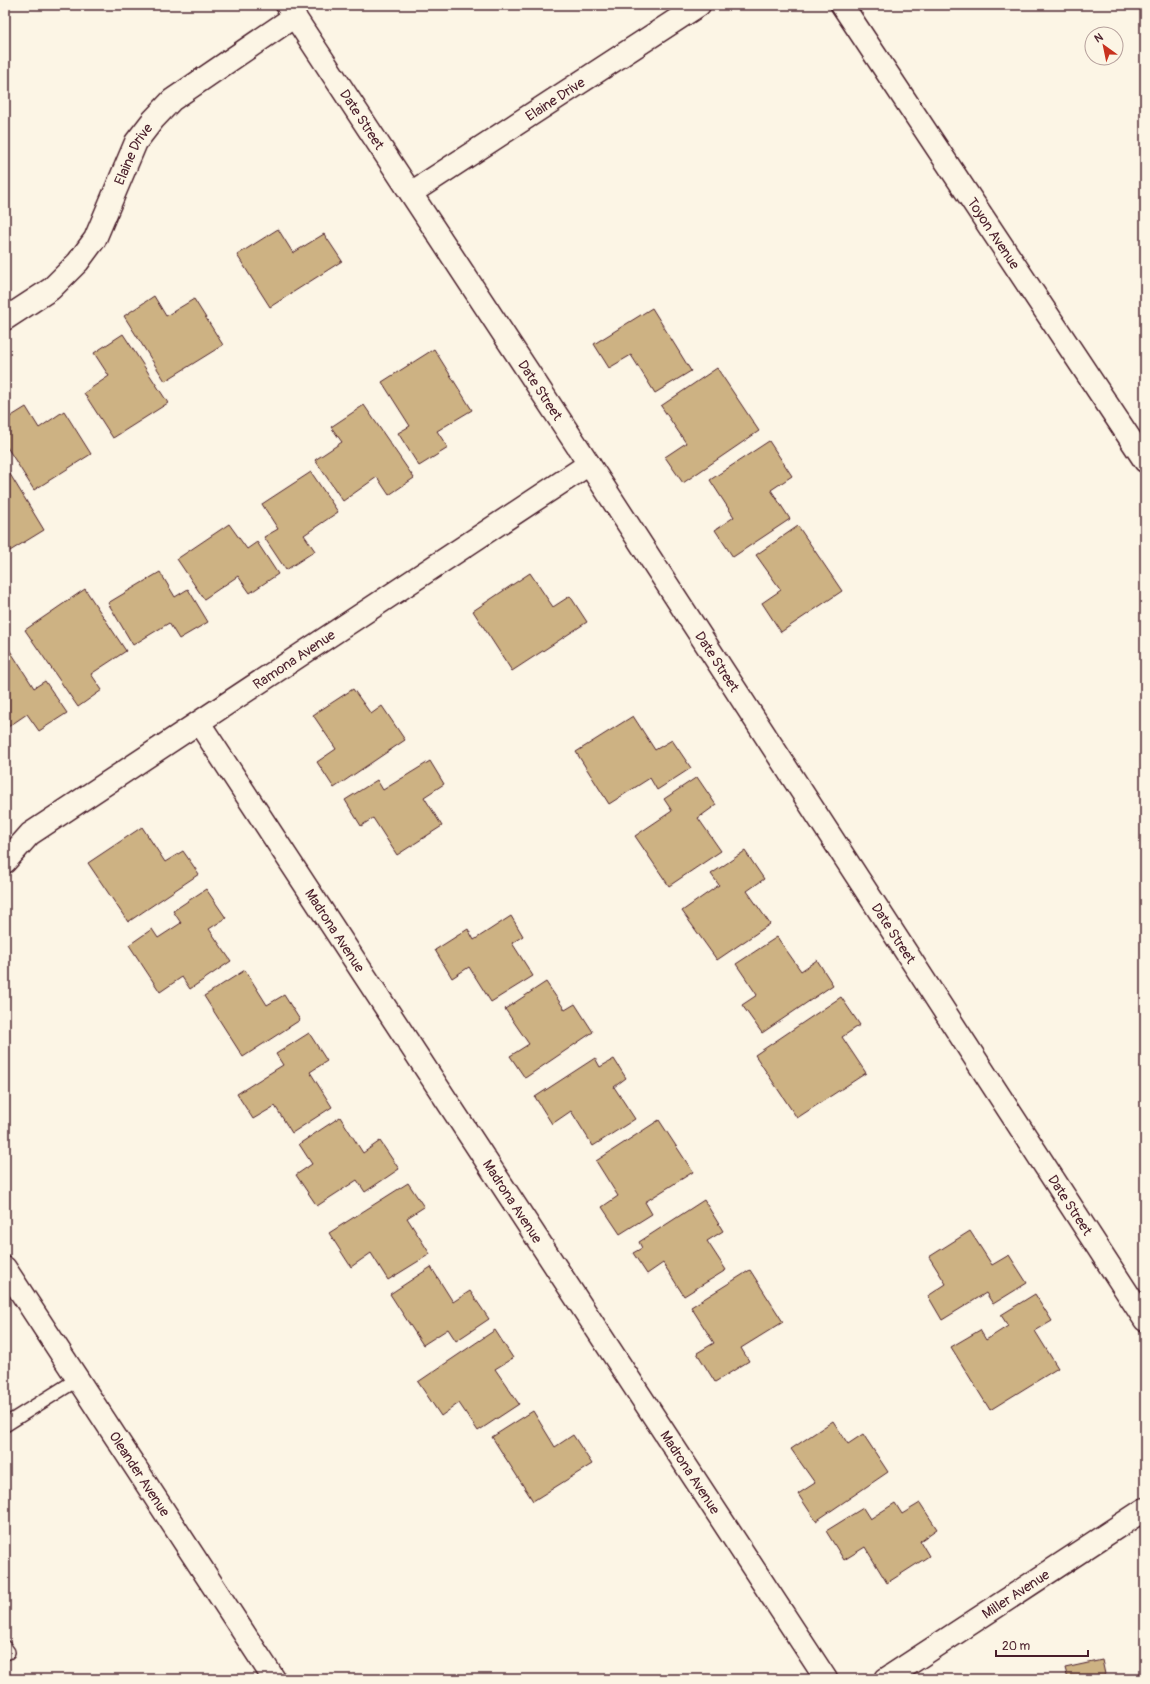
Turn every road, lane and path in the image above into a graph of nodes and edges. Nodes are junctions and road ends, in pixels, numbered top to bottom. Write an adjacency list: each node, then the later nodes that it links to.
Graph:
1 (699, 5): 4 (street, Elaine Drive)
2 (842, 5): 6 (street, Toyon Avenue)
3 (291, 11): 4 (street, Date Street); 5 (street, Elaine Drive)
4 (411, 193): 7 (street, Date Street)
5 (5, 320)
6 (1145, 461)
7 (589, 464): 8 (street, Ramona Avenue); 11 (street, Date Street)
8 (199, 723): 9 (street, Ramona Avenue); 16 (street, Madrona Avenue)
9 (5, 862)
10 (5, 1268): 12 (street, Oleander Avenue)
11 (1145, 1320)
12 (78, 1379): 13 (lane); 15 (street, Oleander Avenue)
13 (5, 1426)
14 (1145, 1509): 17 (street, Miller Avenue)
15 (274, 1679)
16 (826, 1679)
17 (886, 1679)

